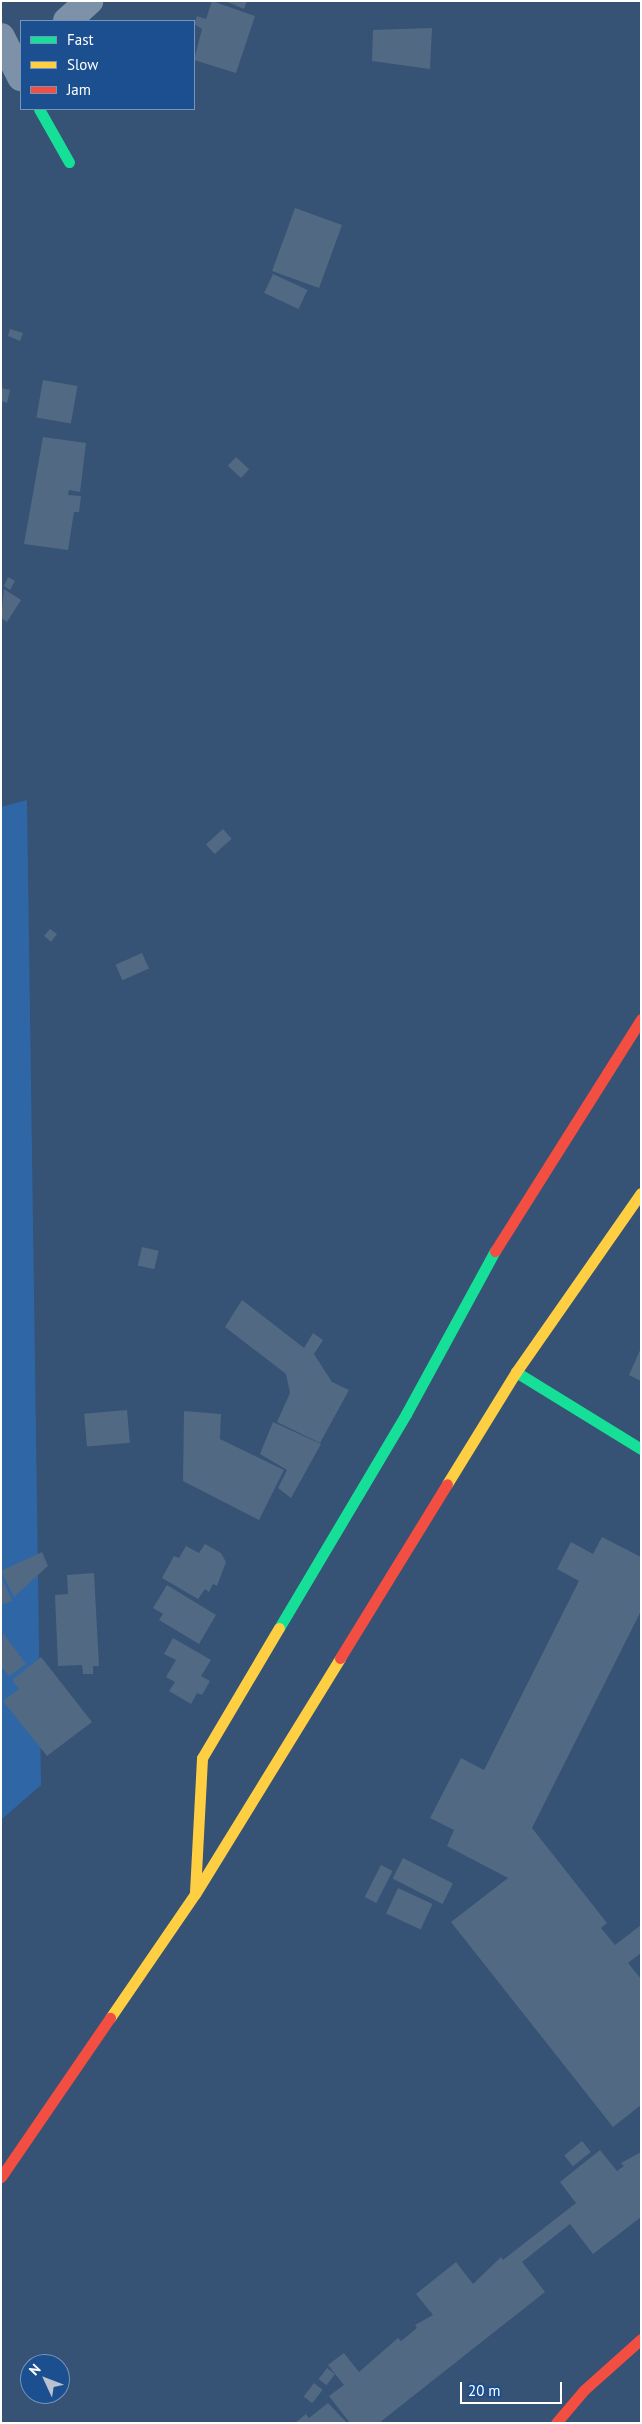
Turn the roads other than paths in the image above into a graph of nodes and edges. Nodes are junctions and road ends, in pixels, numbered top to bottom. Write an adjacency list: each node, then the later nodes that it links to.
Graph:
1 (90, 1): 2 (street)
2 (67, 20)
3 (1, 38): 4 (street)
4 (15, 69)
5 (40, 110): 6 (street)
6 (69, 162)
7 (641, 1019): 11 (street)
8 (641, 1193): 9 (street)
9 (516, 1372): 10 (street); 11 (street)
10 (641, 1449)
11 (195, 1894): 12 (street)
12 (1, 2178)
13 (641, 2339): 14 (street)
14 (556, 2423)

